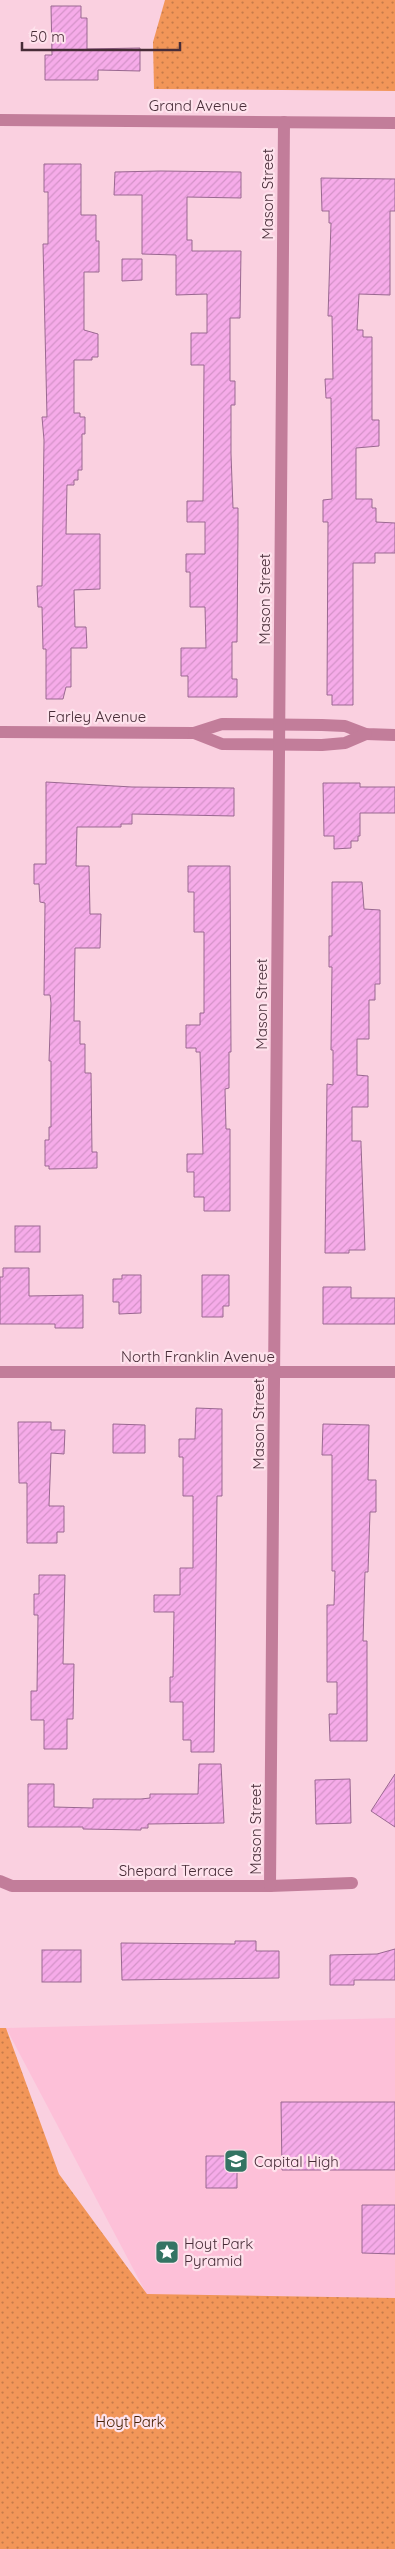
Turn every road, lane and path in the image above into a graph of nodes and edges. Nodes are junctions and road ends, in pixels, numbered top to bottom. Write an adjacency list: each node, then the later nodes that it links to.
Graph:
1 (0, 120): 2 (street, Grand Avenue)
2 (284, 122): 3 (street, Grand Avenue); 4 (street, Mason Street)
3 (395, 124)
4 (280, 724): 6 (street, Farley Avenue); 7 (street, Farley Avenue); 9 (street, Mason Street)
5 (0, 732): 6 (street, Farley Avenue)
6 (194, 733): 9 (street, Farley Avenue)
7 (366, 734): 8 (street, Farley Avenue); 9 (street, Farley Avenue)
8 (395, 735)
9 (279, 745): 12 (street, Mason Street)
10 (0, 1372): 12 (street, North Franklin Avenue)
11 (395, 1372): 12 (street, North Franklin Avenue)
12 (274, 1373): 15 (street, Mason Street)
13 (0, 1881): 15 (street, Shepard Terrace)
14 (352, 1883): 15 (street, Shepard Terrace)
15 (270, 1886)

